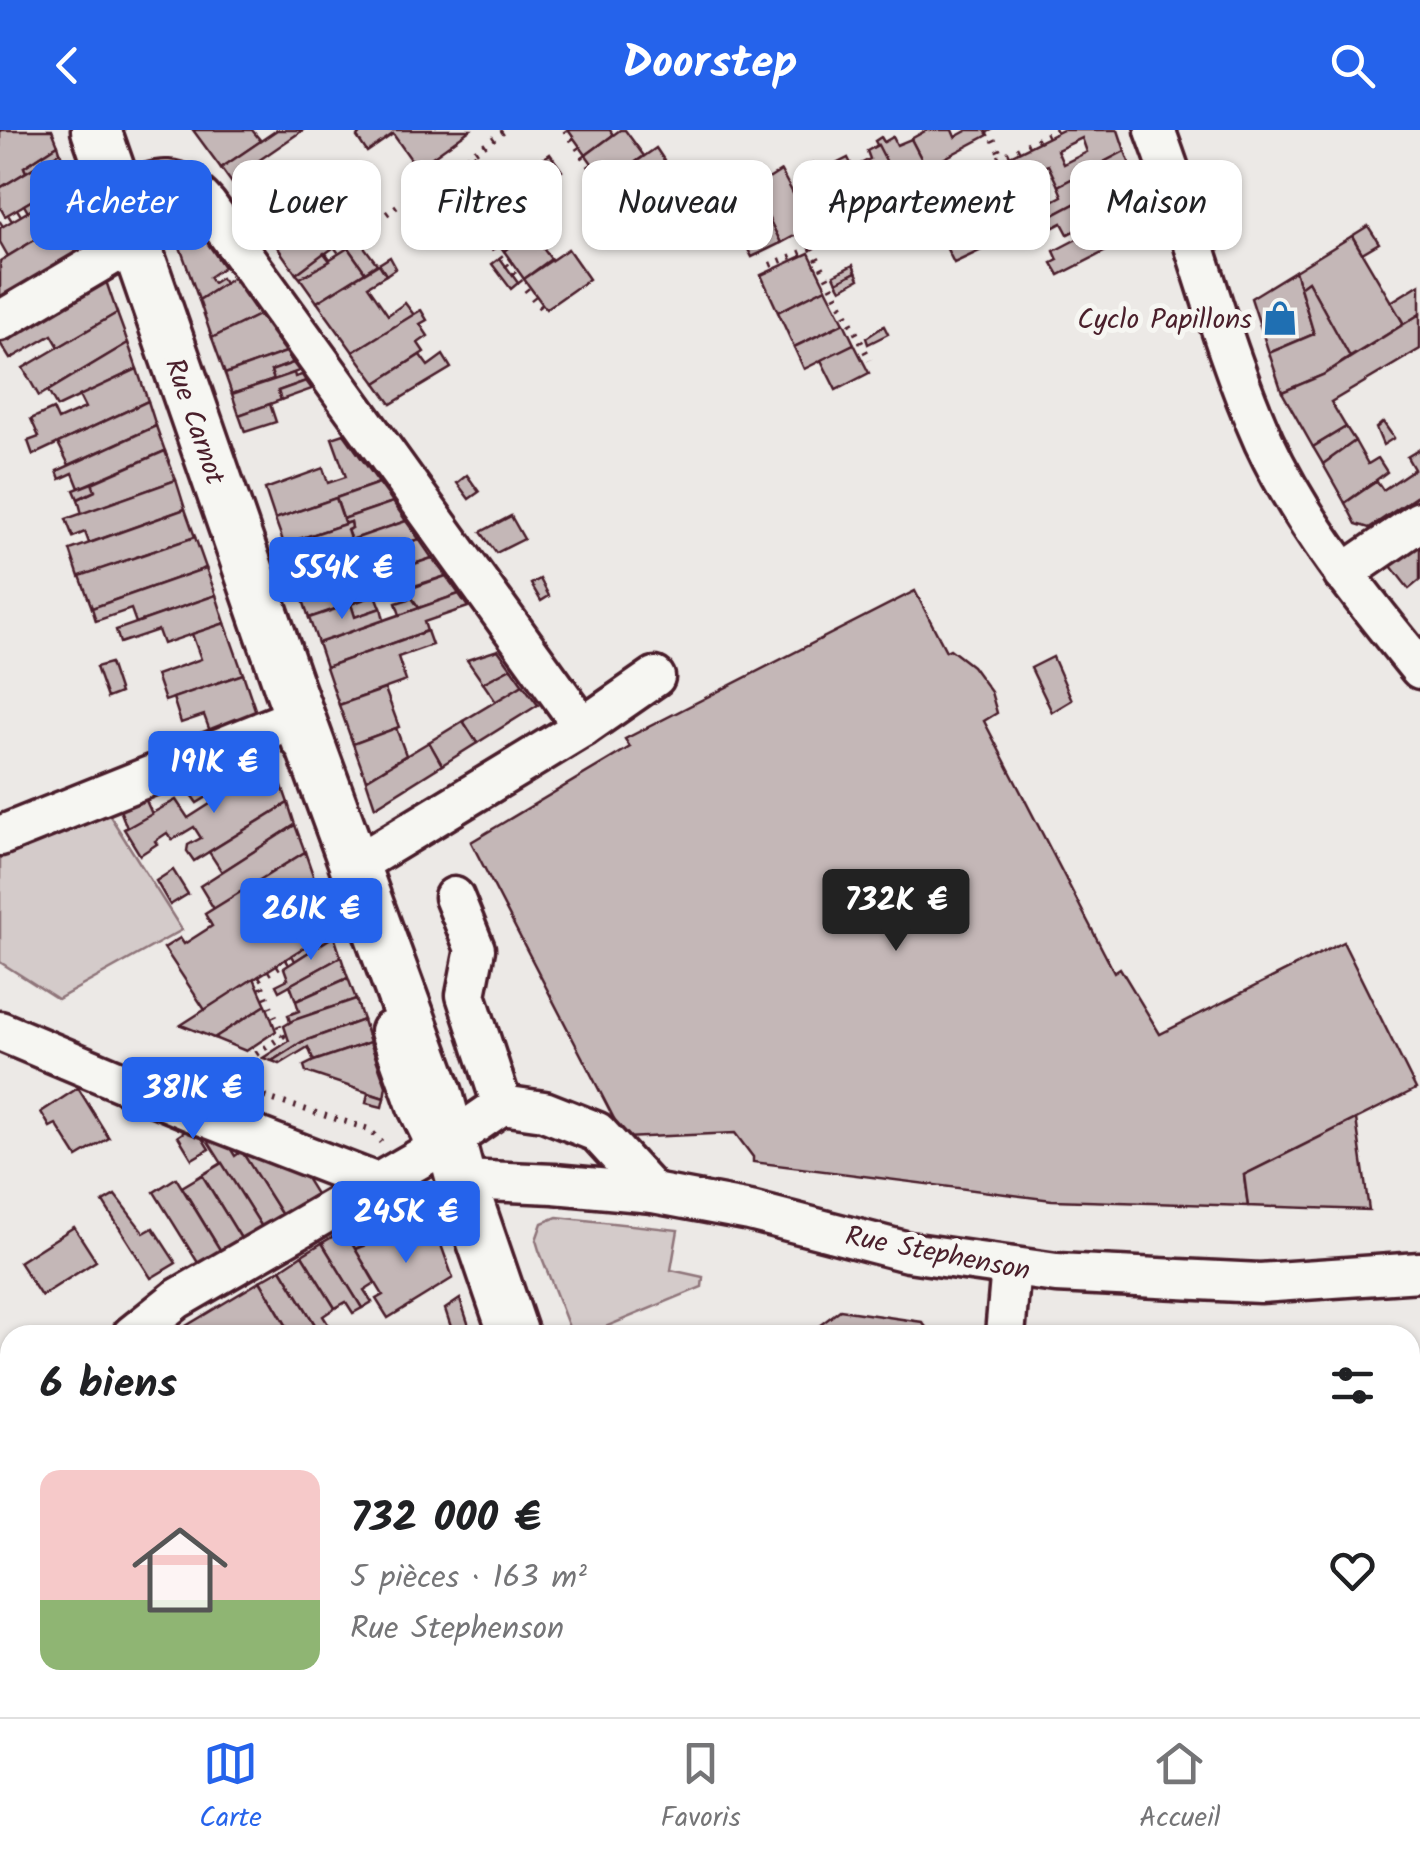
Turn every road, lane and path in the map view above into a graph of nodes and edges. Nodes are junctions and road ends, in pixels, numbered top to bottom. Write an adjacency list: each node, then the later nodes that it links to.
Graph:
1 (96, 130): 8 (main road, Rue Carnot)
2 (506, 130): 9 (path)
3 (565, 130): 10 (path)
4 (988, 130): 7 (path)
5 (1056, 130): 7 (path)
6 (1155, 130): 27 (street)
7 (1001, 156): 11 (path)
8 (106, 160)
9 (462, 160)
10 (586, 160)
11 (993, 160)
12 (401, 203): 21 (path)
13 (26, 208): 15 (path)
14 (212, 211): 31 (street)
15 (0, 224)
16 (120, 250): 24 (street)
17 (137, 250): 30 (main road, Rue Carnot)
18 (495, 250): 23 (path)
19 (807, 250): 22 (path)
20 (813, 250): 25 (path)
21 (328, 257)
22 (770, 265)
23 (541, 308)
24 (0, 321)
25 (870, 360)
26 (1420, 521): 27 (street)
27 (1344, 574): 28 (street)
28 (1420, 669)
29 (654, 677): 31 (street)
30 (300, 716): 32 (street); 33 (main road, Rue Carnot); 41 (street)
31 (582, 727): 33 (street)
32 (0, 836)
33 (354, 866): 41 (main road, Rue Carnot)
34 (454, 897): 39 (street)
35 (294, 957): 37 (path)
36 (0, 1031): 42 (street)
37 (256, 1054)
38 (262, 1096): 40 (path)
39 (502, 1105): 41 (street); 43 (street)
40 (369, 1129)
41 (450, 1156): 42 (street); 43 (street, Rue Stephenson); 47 (main road, Rue Carnot); 48 (street)
42 (377, 1183): 46 (street)
43 (654, 1193): 44 (street, Rue Stephenson)
44 (1012, 1266): 45 (street, Rue Stephenson); 49 (street)
45 (1420, 1272)
46 (144, 1325)
47 (510, 1325)
48 (534, 1325)
49 (1005, 1325)

